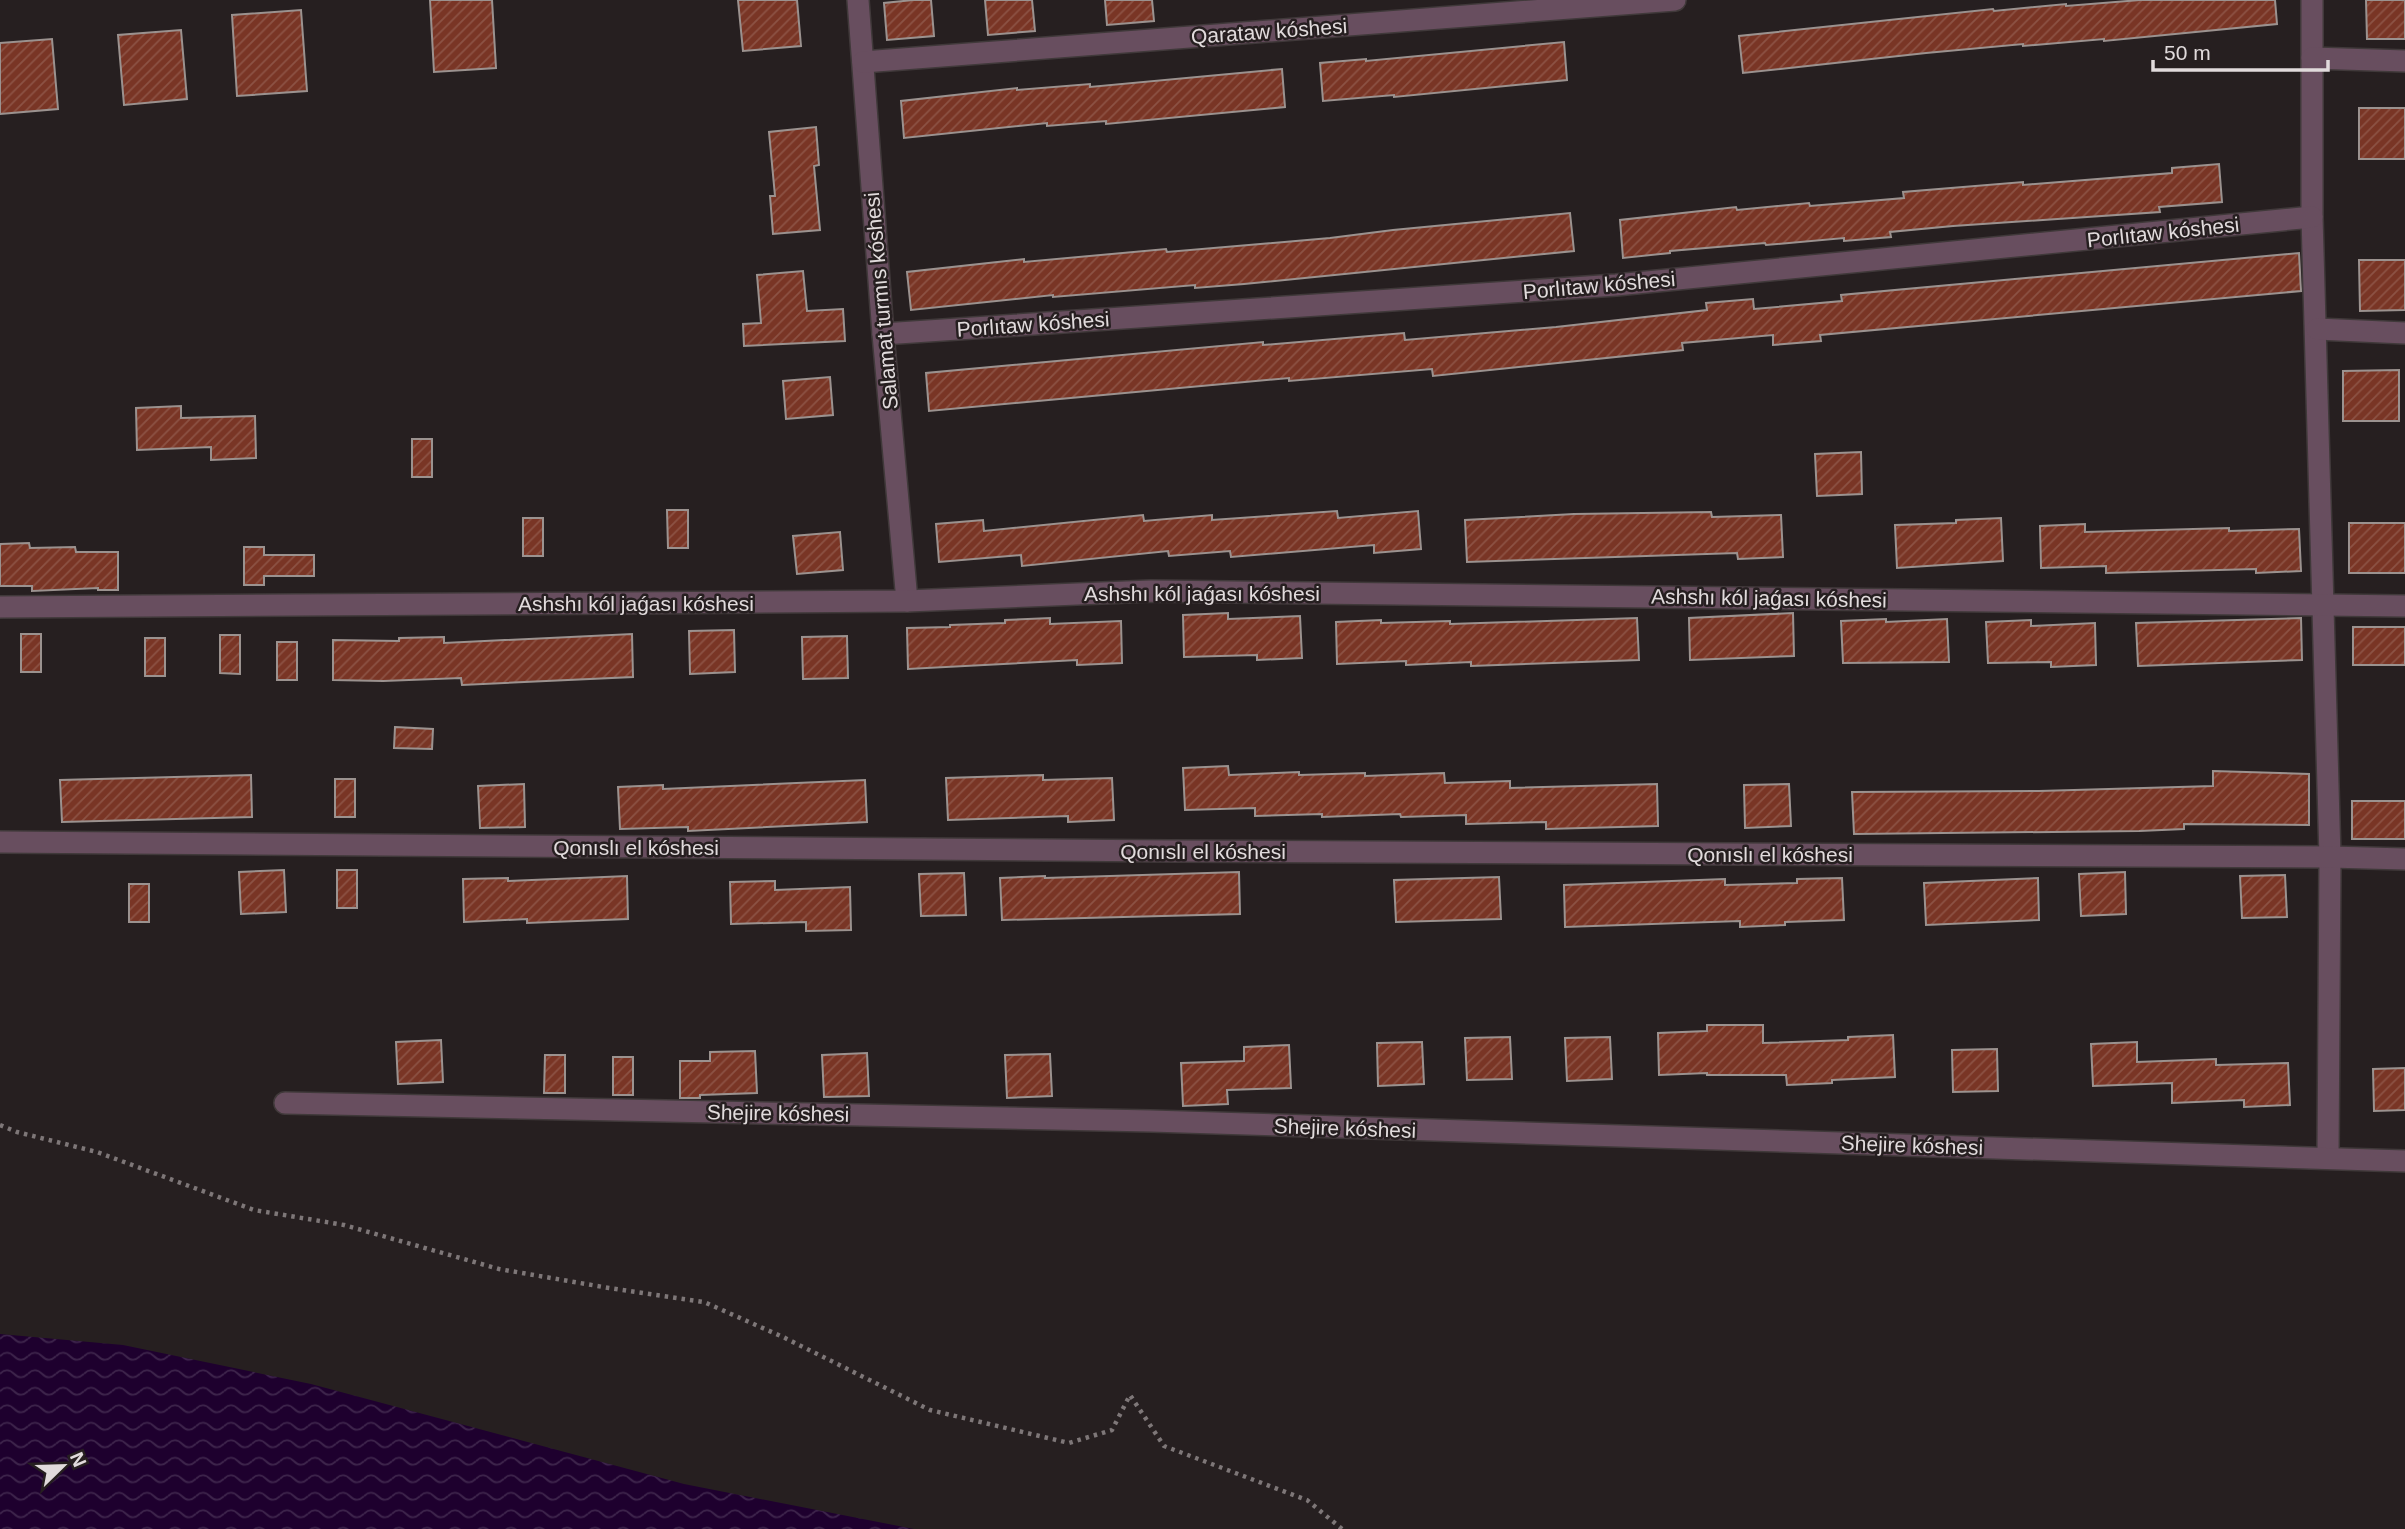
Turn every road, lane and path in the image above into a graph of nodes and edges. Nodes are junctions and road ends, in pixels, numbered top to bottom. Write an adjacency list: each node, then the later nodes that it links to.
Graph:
1 (858, 0): 6 (street, Salamat turmıs kóshesi)
2 (1675, 0): 6 (street, Qarataw kóshesi)
3 (2312, 0): 4 (street)
4 (2312, 58): 5 (street); 7 (street)
5 (2405, 61)
6 (863, 62): 10 (street, Salamat turmıs kóshesi)
7 (2312, 217): 8 (street); 10 (street, Porlıtaw kóshesi)
8 (2316, 330): 9 (street); 12 (street)
9 (2405, 332)
10 (883, 334): 11 (street, Salamat turmıs kóshesi)
11 (907, 601): 12 (street, Ashshı kól jaǵası kóshesi); 14 (street, Ashshı kól jaǵası kóshesi)
12 (2323, 604): 13 (street, Ashshı kól jaǵası kóshesi); 16 (street)
13 (2405, 606)
14 (0, 607)
15 (0, 842): 16 (street, Qonıslı el kóshesi)
16 (2330, 857): 17 (street, Qonıslı el kóshesi); 20 (street)
17 (2405, 859)
18 (285, 1103): 20 (street, Shejire kóshesi)
19 (0, 1125): 22 (path)
20 (2328, 1158): 21 (street, Shejire kóshesi)
21 (2405, 1161)
22 (1342, 1529)

